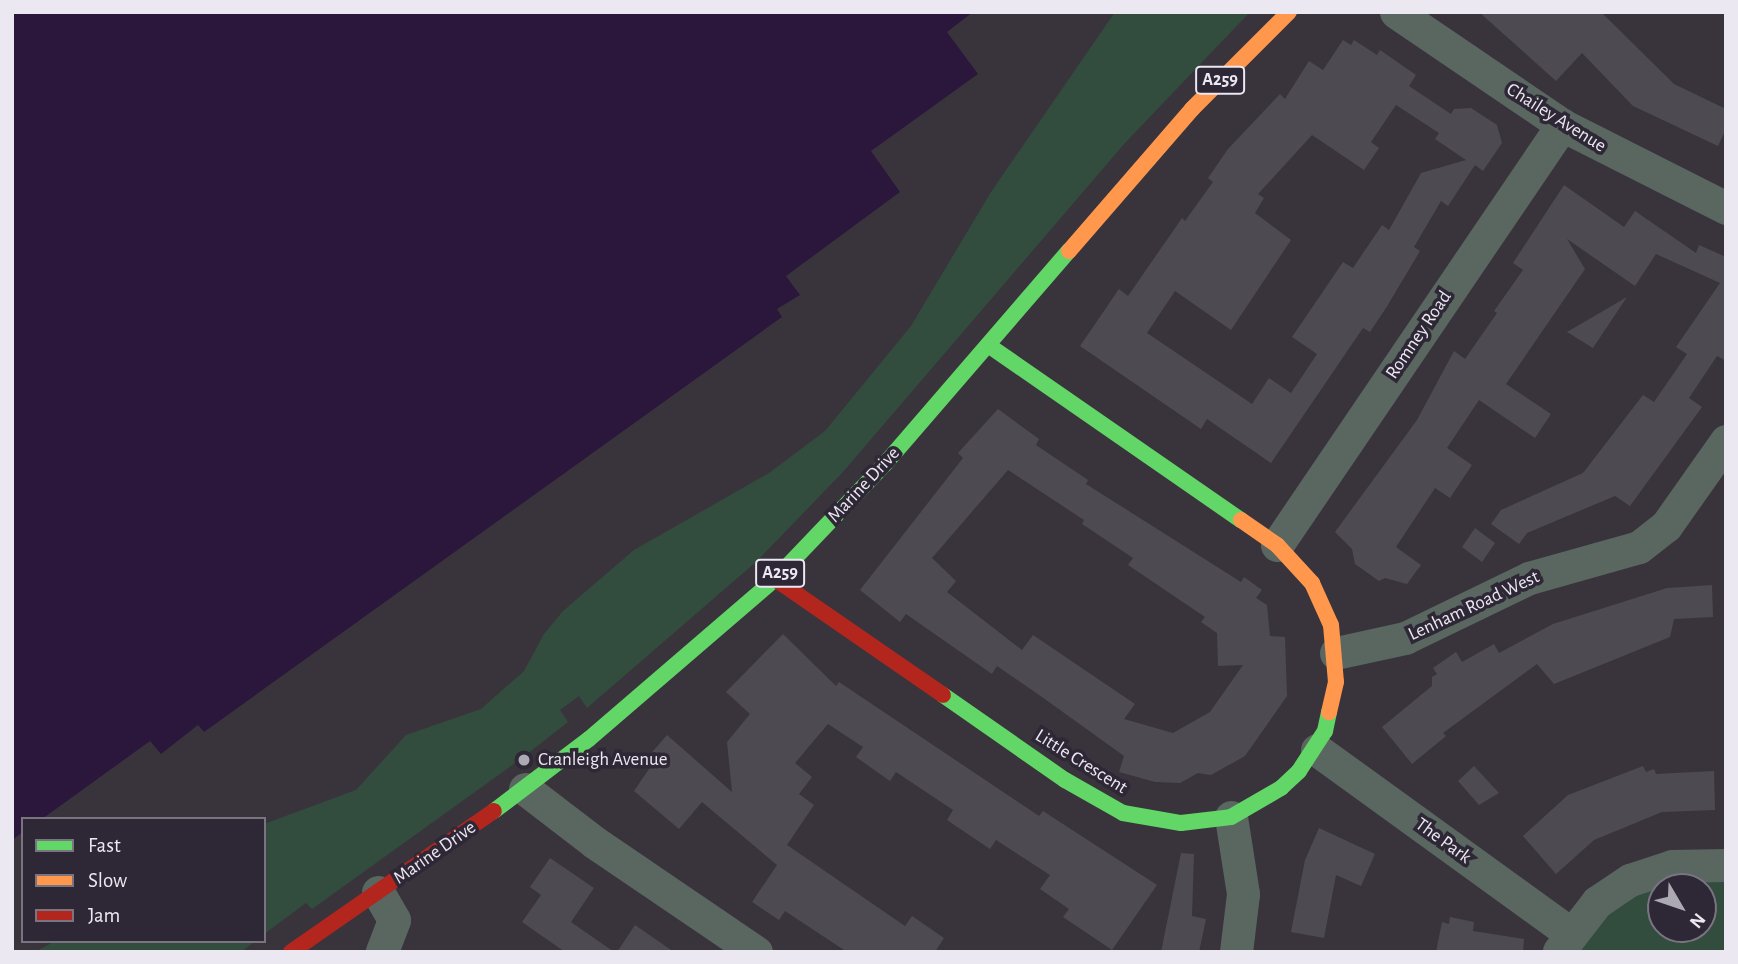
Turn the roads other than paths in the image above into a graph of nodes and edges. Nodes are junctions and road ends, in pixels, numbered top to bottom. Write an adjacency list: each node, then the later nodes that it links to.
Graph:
1 (1289, 12): 5 (main road, Marine Drive / A259)
2 (1396, 12): 3 (street, Chailey Avenue)
3 (1562, 125): 4 (street, Chailey Avenue); 7 (street, Romney Road)
4 (1726, 208)
5 (988, 345): 7 (main road, Little Crescent); 8 (main road, Marine Drive / A259)
6 (1722, 455): 9 (street, Lenham Road West)
7 (1277, 545): 9 (main road, Little Crescent)
8 (775, 579): 11 (main road, Marine Drive / A259); 12 (main road, Little Crescent)
9 (1336, 653): 10 (main road, Little Crescent)
10 (1317, 750): 12 (main road, Little Crescent); 15 (street, The Park)
11 (524, 789): 14 (main road, Marine Drive / A259); 18 (street)
12 (1231, 817): 19 (street)
13 (1726, 865): 15 (street, The Park)
14 (379, 892): 16 (main road, Marine Drive / A259); 17 (street, Marine Drive)
15 (1564, 942)
16 (291, 952)
17 (382, 952)
18 (755, 952)
19 (1236, 952)

